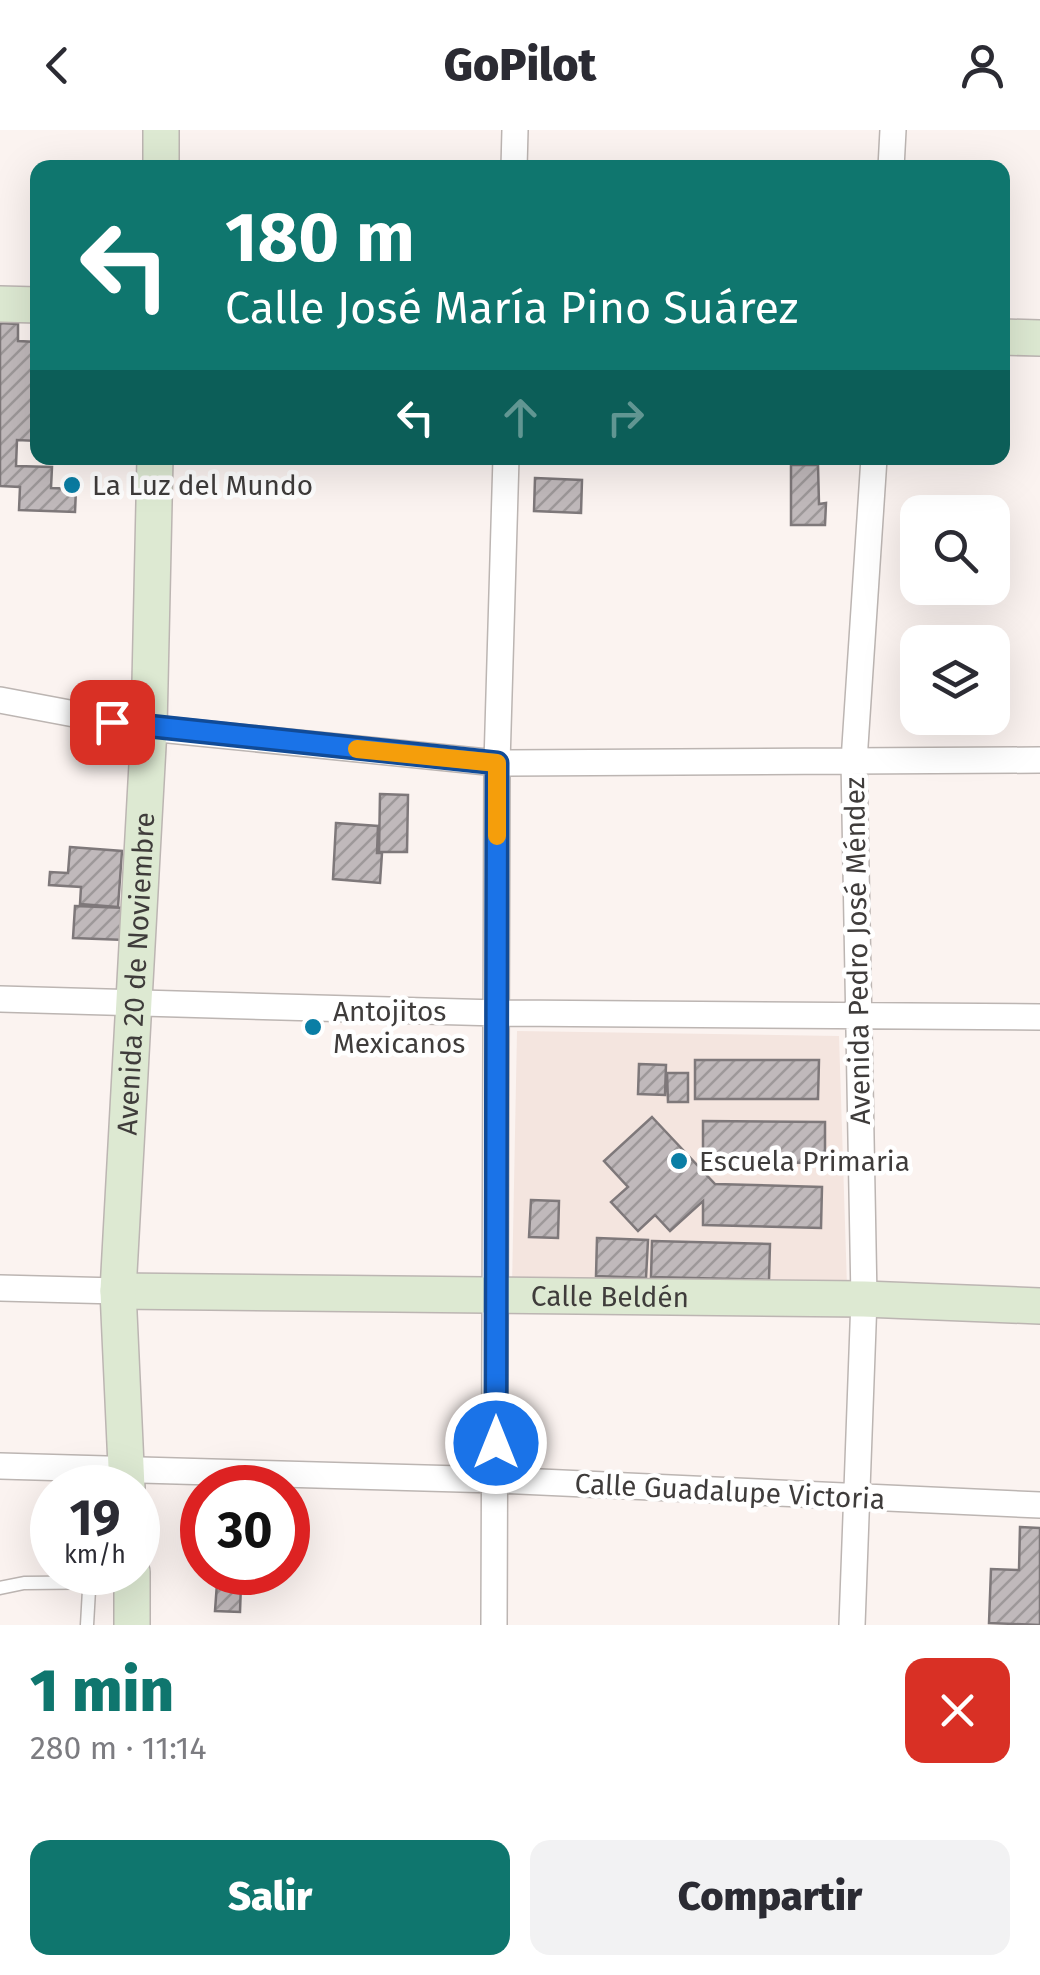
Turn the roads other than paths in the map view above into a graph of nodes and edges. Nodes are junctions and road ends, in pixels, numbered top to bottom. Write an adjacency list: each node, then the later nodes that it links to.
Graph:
1 (161, 130): 4 (main road)
2 (515, 130): 5 (street)
3 (893, 130): 6 (street)
4 (160, 160)
5 (514, 160)
6 (891, 160)
7 (0, 304): 8 (main road)
8 (30, 305)
9 (1010, 338): 10 (main road)
10 (1040, 338)
11 (156, 465): 15 (main road, Avenida 20 de Noviembre)
12 (506, 465): 18 (street)
13 (874, 465): 17 (street, Avenida Pedro José Méndez)
14 (0, 700): 15 (street)
15 (149, 728): 18 (street); 20 (main road, Avenida 20 de Noviembre)
16 (1040, 760): 17 (street)
17 (854, 761): 18 (street); 22 (street, Avenida Pedro José Méndez)
18 (497, 763): 21 (street)
19 (0, 999): 20 (street)
20 (135, 1000): 21 (street); 25 (main road, Avenida 20 de Noviembre)
21 (498, 1012): 22 (street); 26 (street)
22 (858, 1017): 23 (street); 27 (street, Avenida Pedro José Méndez)
23 (1040, 1017)
24 (0, 1288): 25 (street, Calle Beldén)
25 (118, 1290): 26 (main road, Calle Beldén); 29 (main road, Avenida 20 de Noviembre)
26 (496, 1297): 27 (main road, Calle Beldén); 33 (street)
27 (864, 1299): 28 (main road, Calle Beldén); 34 (street, Avenida Pedro José Méndez)
28 (1040, 1306)
29 (113, 1465)
30 (0, 1466): 31 (street, Calle Guadalupe Victoria)
31 (30, 1469)
32 (160, 1479): 33 (street, Calle Guadalupe Victoria)
33 (496, 1480): 34 (street, Calle Guadalupe Victoria); 42 (street)
34 (859, 1496): 35 (street, Calle Guadalupe Victoria); 43 (street, Avenida Pedro José Méndez)
35 (1040, 1505)
36 (30, 1582): 37 (lane)
37 (0, 1588)
38 (89, 1595): 40 (lane)
39 (132, 1595): 41 (main road)
40 (87, 1625)
41 (132, 1625)
42 (494, 1625)
43 (852, 1625)

